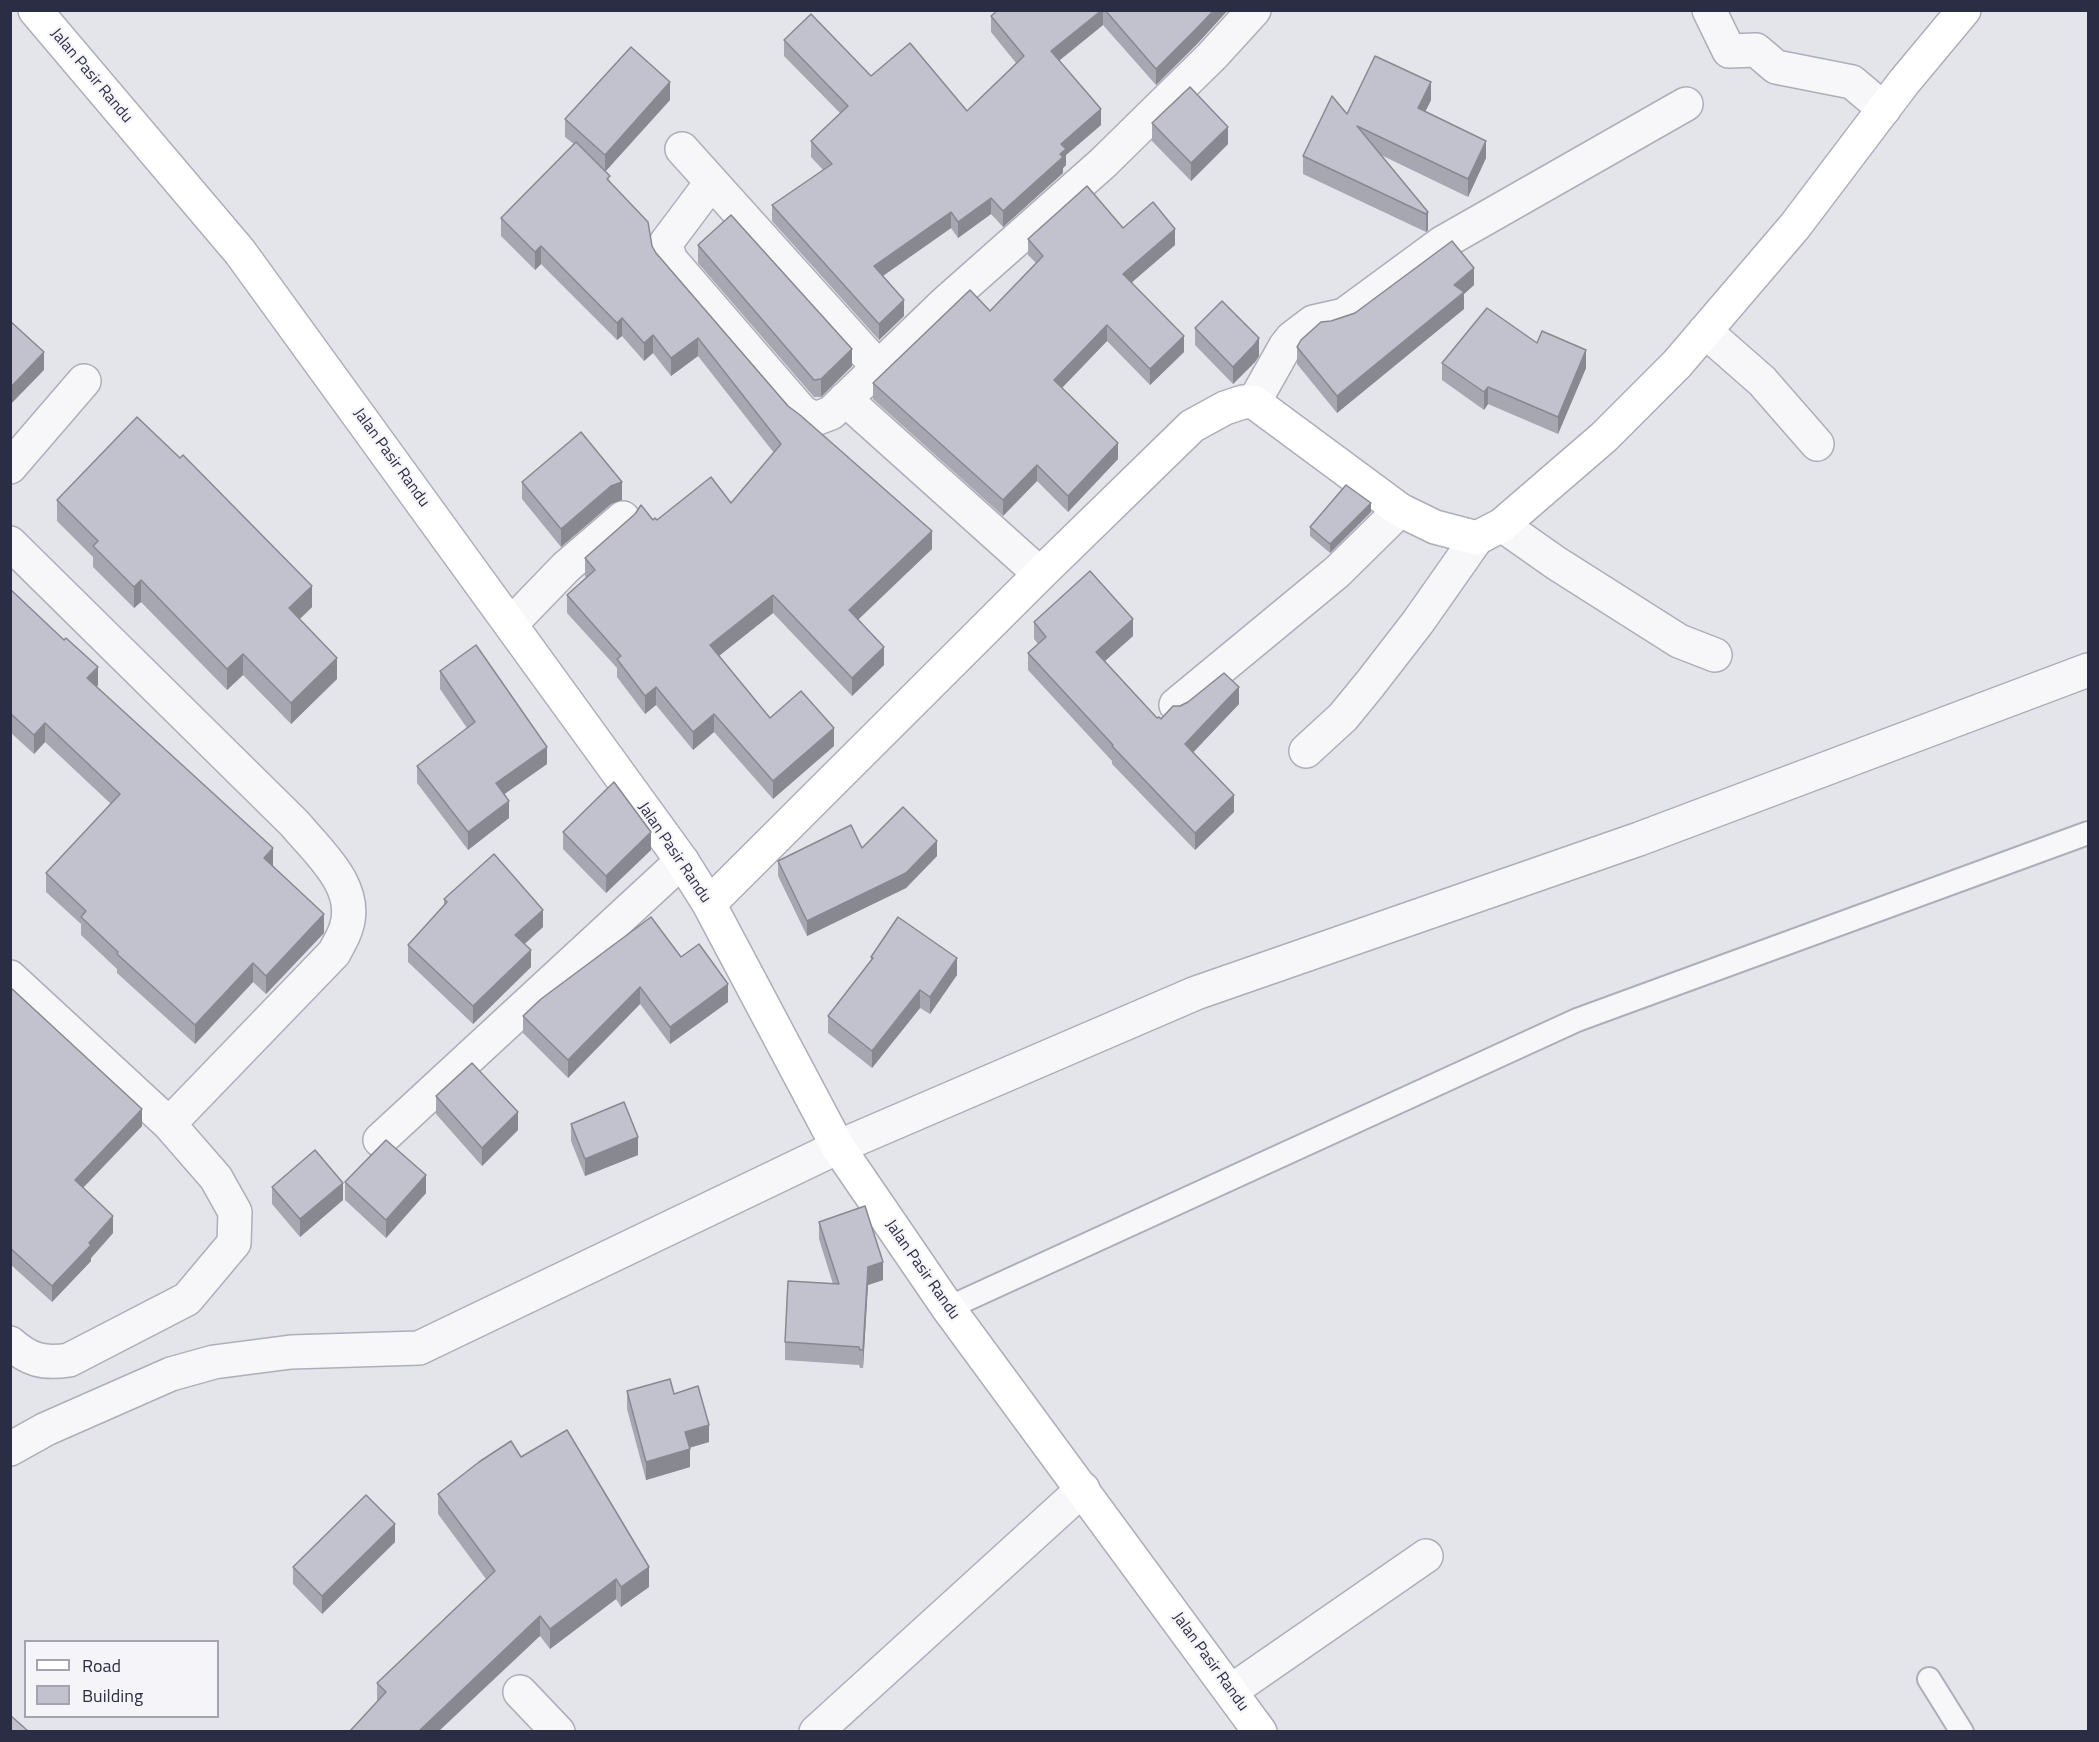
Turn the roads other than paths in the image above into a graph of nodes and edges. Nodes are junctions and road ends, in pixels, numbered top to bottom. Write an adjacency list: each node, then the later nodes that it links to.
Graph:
1 (35, 10): 21 (main road, Jalan Pasir Randu)
2 (1254, 10): 10 (street)
3 (1709, 10): 6 (street)
4 (1964, 10): 6 (main road)
5 (1686, 104): 13 (street)
6 (1884, 109): 9 (main road)
7 (682, 150): 8 (street)
8 (711, 183): 10 (street); 12 (street)
9 (1705, 331): 14 (street); 18 (main road)
10 (878, 367): 12 (street)
11 (84, 381): 15 (street)
12 (845, 399): 20 (street)
13 (1254, 402): 16 (main road); 20 (main road)
14 (1817, 444)
15 (10, 467)
16 (1400, 510): 18 (main road); 24 (street)
17 (623, 518): 21 (street)
18 (1489, 532): 22 (street); 25 (street)
19 (10, 543): 30 (street)
20 (1040, 574): 28 (main road)
21 (511, 624): 27 (main road, Jalan Pasir Randu)
22 (1714, 656)
23 (2088, 670): 32 (street)
24 (1176, 705)
25 (1306, 751)
26 (2088, 832): 33 (lane)
27 (682, 861): 28 (main road, Jalan Pasir Randu); 31 (street)
28 (710, 904): 32 (main road, Jalan Pasir Randu)
29 (10, 977): 30 (street)
30 (169, 1124): 34 (street)
31 (380, 1140)
32 (838, 1147): 33 (main road, Jalan Pasir Randu); 35 (street)
33 (948, 1308): 36 (main road, Jalan Pasir Randu)
34 (15, 1353)
35 (10, 1449)
36 (1083, 1489): 40 (main road, Jalan Pasir Randu); 42 (street)
37 (1426, 1556): 40 (street)
38 (1929, 1679): 44 (lane)
39 (520, 1692): 41 (street)
40 (1232, 1692): 43 (main road, Jalan Pasir Randu)
41 (558, 1731)
42 (816, 1731)
43 (1260, 1731)
44 (1962, 1731)

